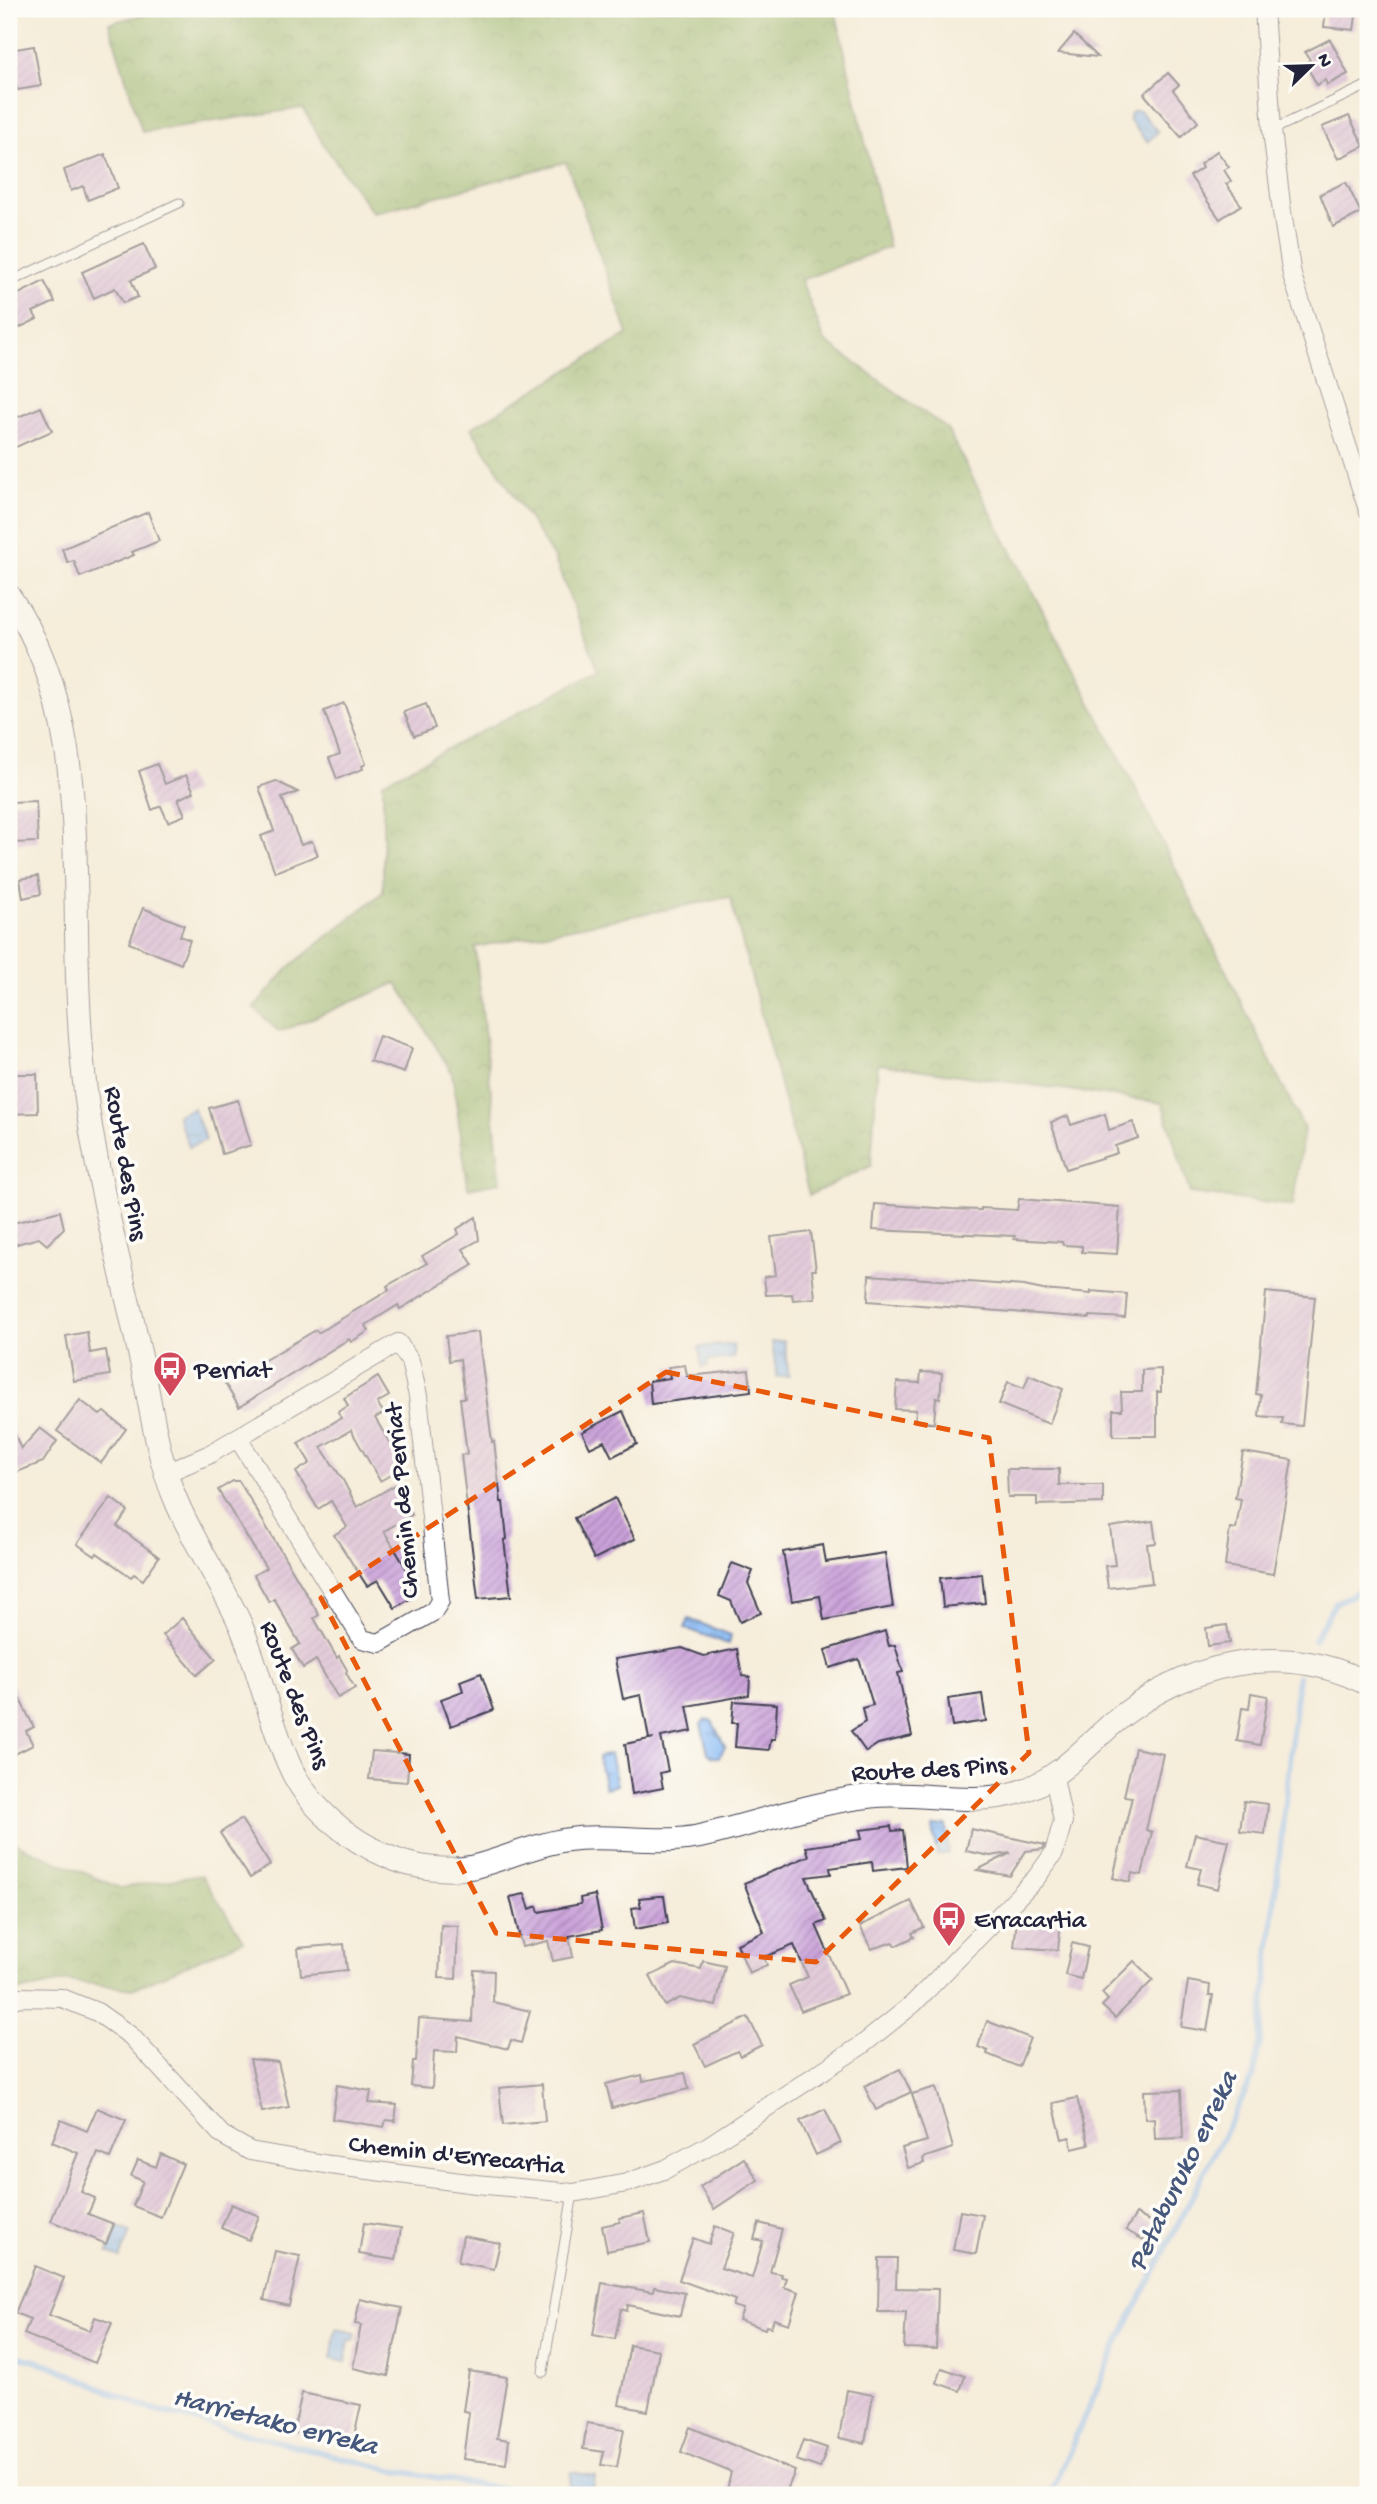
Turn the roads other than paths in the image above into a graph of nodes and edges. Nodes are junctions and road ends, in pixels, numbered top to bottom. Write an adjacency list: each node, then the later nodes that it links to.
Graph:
1 (1266, 9): 3 (street)
2 (1368, 85): 3 (lane)
3 (1272, 130): 6 (street)
4 (179, 203): 5 (lane)
5 (9, 282)
6 (1368, 510)
7 (9, 596): 9 (street, Route des Pins)
8 (238, 1438): 8 (street, Chemin de Perriat); 9 (street, Chemin de Perriat)
9 (166, 1473): 11 (street, Route des Pins)
10 (1368, 1684): 11 (street, Route des Pins)
11 (1054, 1777): 13 (street, Chemin d'Errecartia)
12 (9, 2000): 13 (street, Chemin d'Errecartia)
13 (573, 2193): 14 (lane)
14 (543, 2372)

